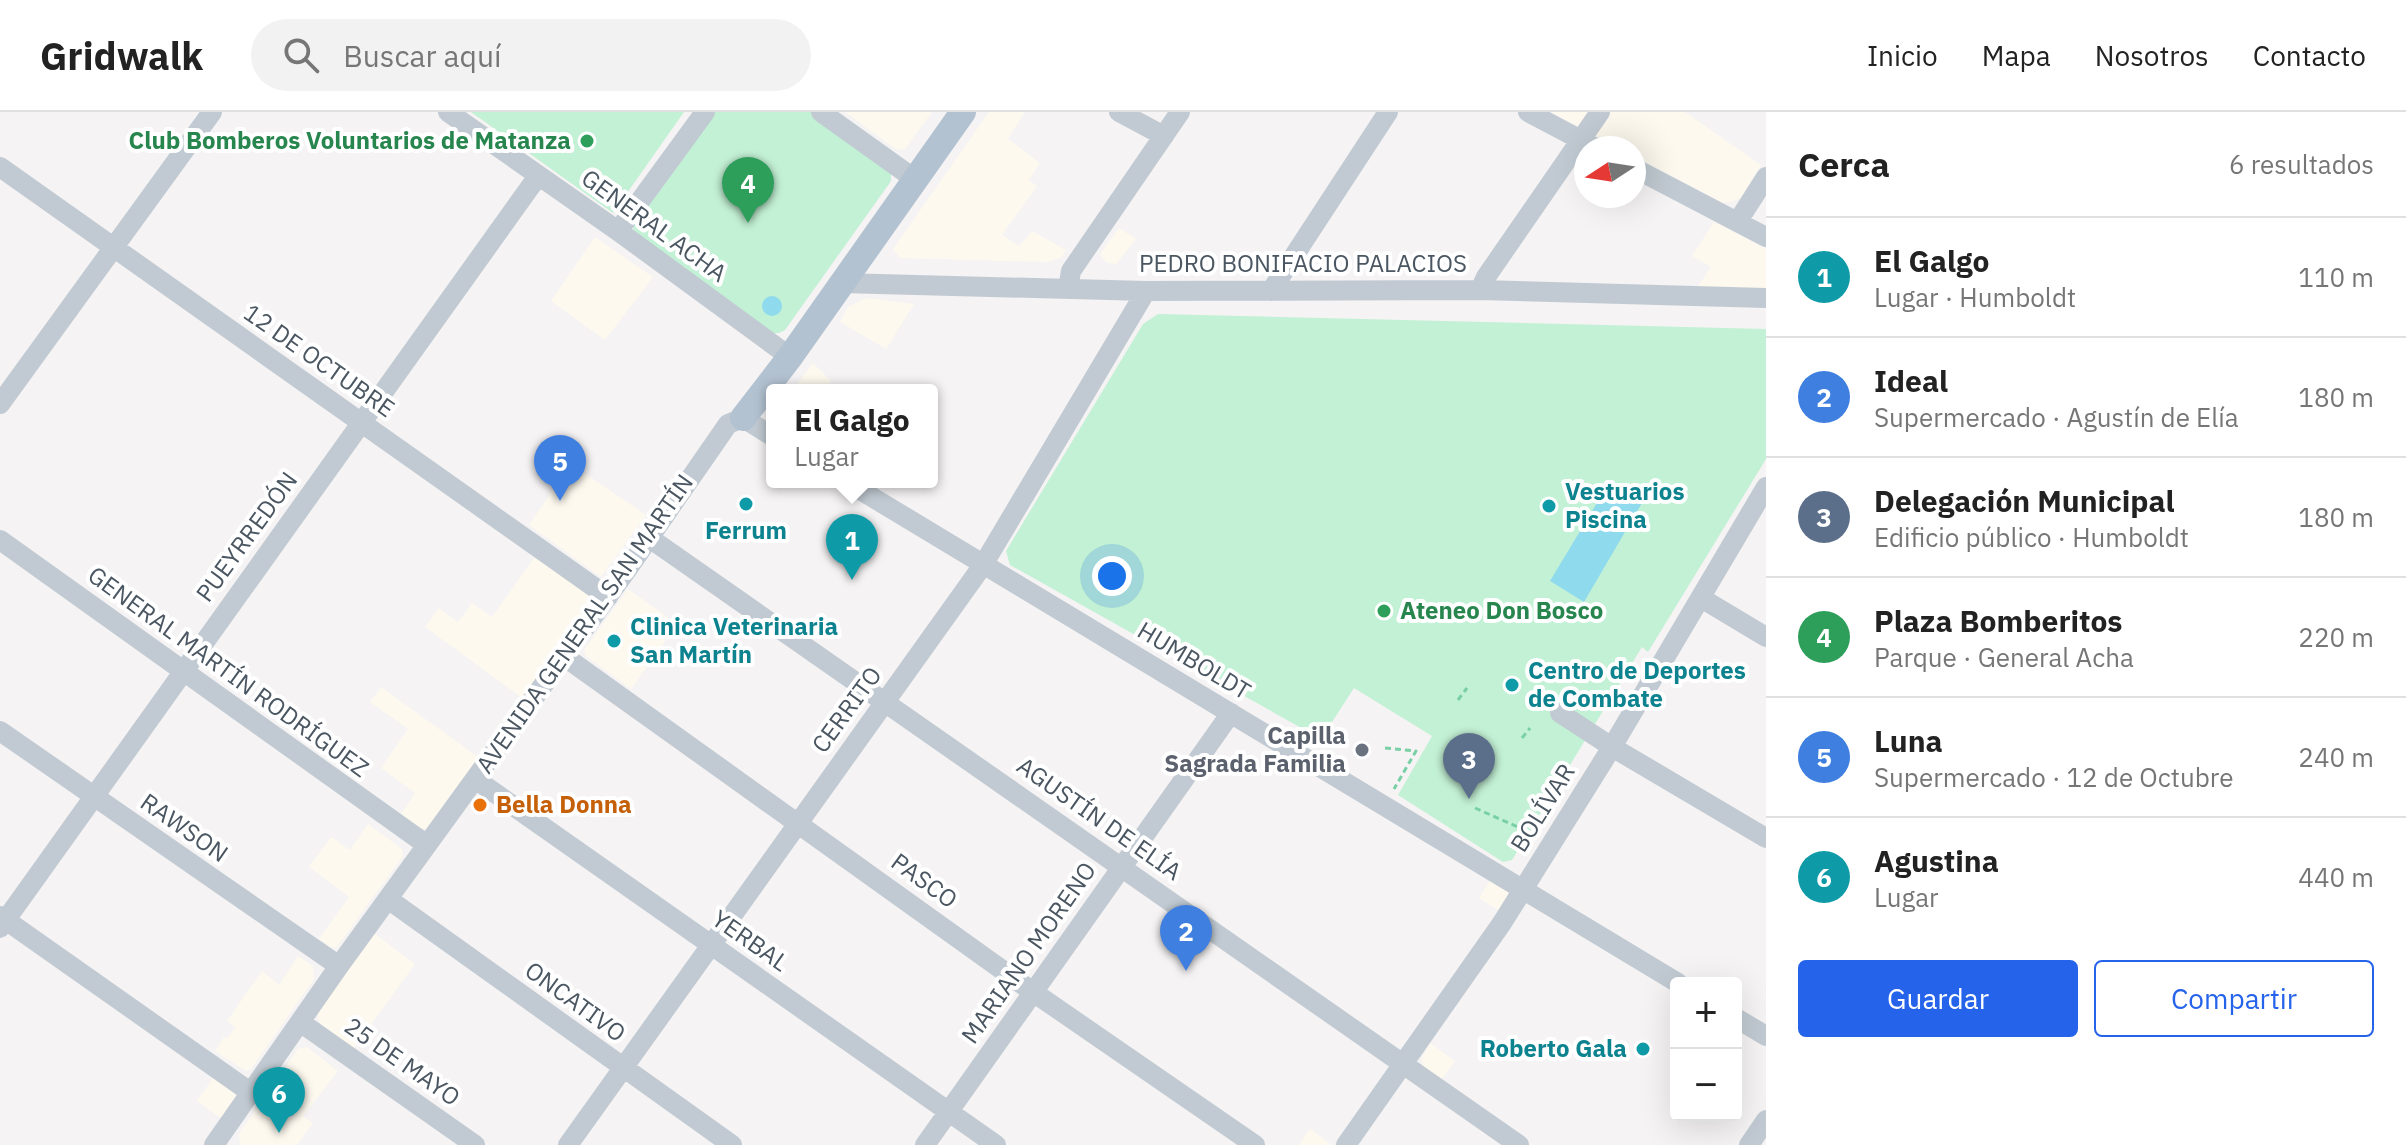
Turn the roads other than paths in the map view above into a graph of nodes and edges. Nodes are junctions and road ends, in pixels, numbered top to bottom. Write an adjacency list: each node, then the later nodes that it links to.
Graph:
1 (212, 112): 23 (street)
2 (448, 112): 17 (street, GENERAL ACHA)
3 (705, 112): 21 (street)
4 (821, 112): 19 (street)
5 (963, 112): 19 (main road, AVENIDA GENERAL SAN MARTÍN)
6 (1119, 112): 11 (street)
7 (1180, 112): 11 (street)
8 (1388, 112): 28 (street)
9 (1528, 112): 13 (street)
10 (1600, 112): 12 (street)
11 (1164, 136): 25 (street)
12 (1591, 136)
13 (1574, 137)
14 (1574, 162): 26 (street)
15 (0, 167): 23 (street, 12 DE OCTUBRE)
16 (1646, 174): 20 (street)
17 (538, 176): 21 (street, GENERAL ACHA); 35 (street, PUEYRREDÓN)
18 (1766, 177): 20 (street)
19 (916, 180): 24 (main road, AVENIDA GENERAL SAN MARTÍN)
20 (1738, 221): 22 (street)
21 (618, 231): 30 (street, GENERAL ACHA)
22 (1766, 237)
23 (114, 249): 33 (street); 35 (street, 12 DE OCTUBRE)
24 (841, 283): 25 (street, PEDRO BONIFACIO PALACIOS); 30 (main road, AVENIDA GENERAL SAN MARTÍN)
25 (1068, 289): 27 (street, PEDRO BONIFACIO PALACIOS)
26 (1480, 290): 28 (street, PEDRO BONIFACIO PALACIOS); 29 (street, PEDRO BONIFACIO PALACIOS)
27 (1146, 291): 28 (street, PEDRO BONIFACIO PALACIOS); 41 (street, CERRITO)
28 (1271, 291)
29 (1766, 298)
30 (790, 357): 31 (main road, AVENIDA GENERAL SAN MARTÍN)
31 (769, 384)
32 (766, 388): 34 (main road, AVENIDA GENERAL SAN MARTÍN)
33 (0, 404)
34 (743, 418): 36 (street); 39 (street, AVENIDA GENERAL SAN MARTÍN)
35 (362, 423): 42 (street, 12 DE OCTUBRE); 46 (street, PUEYRREDÓN)
36 (766, 432)
37 (1766, 487): 43 (street, BOLÍVAR)
38 (857, 488): 41 (street, HUMBOLDT)
39 (648, 537): 42 (street, AVENIDA GENERAL SAN MARTÍN); 47 (street, AGUSTÍN DE ELÍA)
40 (0, 540): 46 (street, GENERAL MARTÍN RODRÍGUEZ)
41 (983, 565): 47 (street, CERRITO); 48 (street, HUMBOLDT)
42 (608, 597): 45 (street, AVENIDA GENERAL SAN MARTÍN)
43 (1701, 598): 44 (street); 51 (street, BOLÍVAR)
44 (1766, 637)
45 (565, 657): 52 (street, AVENIDA GENERAL SAN MARTÍN); 54 (street, PASCO)
46 (182, 672): 53 (street, PUEYRREDÓN); 56 (street, GENERAL MARTÍN RODRÍGUEZ)
47 (885, 701): 54 (street, CERRITO); 57 (street, AGUSTÍN DE ELÍA)
48 (1231, 713): 57 (street, MARIANO MORENO); 58 (street, HUMBOLDT)
49 (1560, 713): 51 (street)
50 (0, 731): 53 (street, RAWSON)
51 (1612, 747): 55 (street); 58 (street, BOLÍVAR)
52 (475, 779): 56 (street, AVENIDA GENERAL SAN MARTÍN); 61 (street, YERBAL)
53 (94, 797): 60 (street, PUEYRREDÓN); 62 (street, RAWSON)
54 (798, 822): 61 (street, CERRITO); 64 (street, PASCO)
55 (1766, 838)
56 (427, 845): 59 (street, AVENIDA GENERAL SAN MARTÍN)
57 (1122, 866): 64 (street, MARIANO MORENO); 68 (street, AGUSTÍN DE ELÍA)
58 (1522, 891): 63 (street, HUMBOLDT); 68 (street, BOLÍVAR)
59 (388, 899): 62 (street, AVENIDA GENERAL SAN MARTÍN); 69 (street, ONCATIVO)
60 (2, 922): 70 (street)
61 (711, 945): 69 (street, CERRITO); 71 (street, YERBAL)
62 (339, 966): 65 (street, AVENIDA GENERAL SAN MARTÍN)
63 (1670, 978)
64 (1033, 992): 71 (street, MARIANO MORENO); 79 (street, PASCO)
65 (300, 1022): 70 (street, AVENIDA GENERAL SAN MARTÍN); 74 (street, 25 DE MAYO)
66 (1742, 1022): 67 (street)
67 (1766, 1036)
68 (1404, 1065): 80 (street, BOLÍVAR); 81 (street, AGUSTÍN DE ELÍA)
69 (623, 1069): 75 (street, CERRITO); 76 (street, ONCATIVO)
70 (250, 1092): 73 (street, AVENIDA GENERAL SAN MARTÍN)
71 (949, 1111): 77 (street, MARIANO MORENO); 78 (street, YERBAL)
72 (1766, 1120): 82 (street)
73 (215, 1145)
74 (475, 1145)
75 (568, 1145)
76 (732, 1145)
77 (925, 1145)
78 (996, 1145)
79 (1255, 1145)
80 (1346, 1145)
81 (1519, 1145)
82 (1749, 1145)

